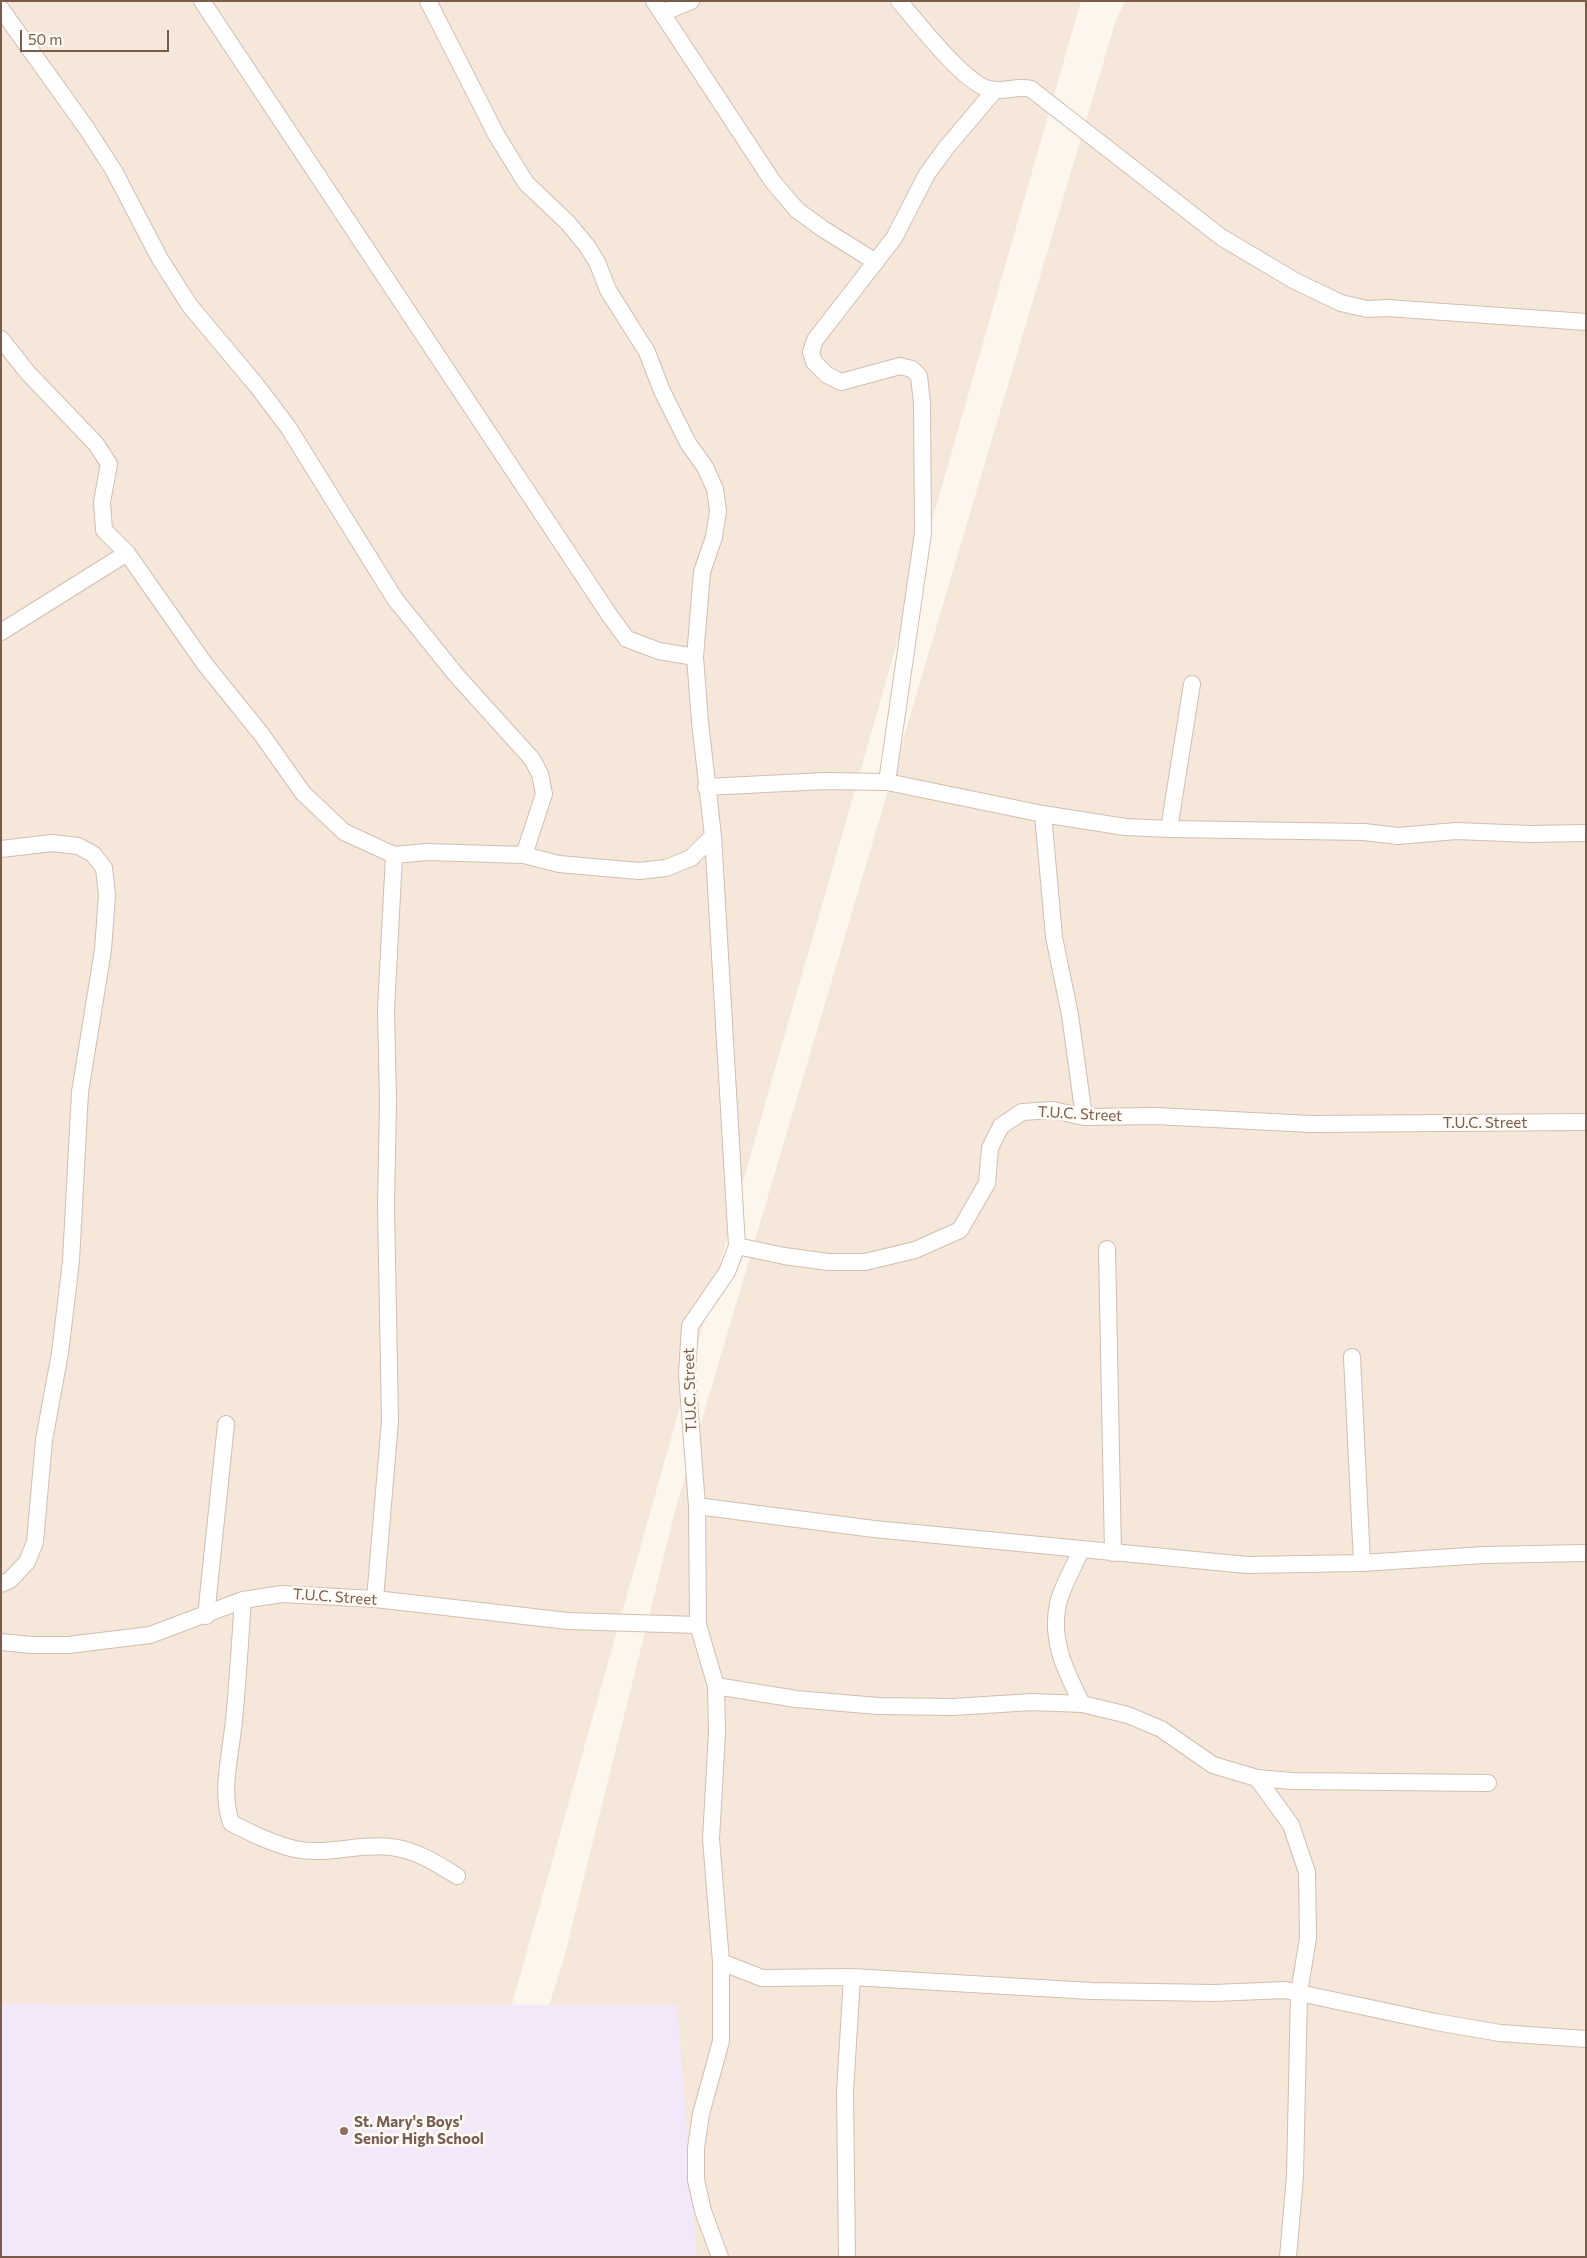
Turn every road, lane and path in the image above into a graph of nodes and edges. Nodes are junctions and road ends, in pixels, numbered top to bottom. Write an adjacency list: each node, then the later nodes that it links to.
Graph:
1 (202, 1): 13 (street)
2 (428, 1): 13 (street)
3 (690, 1): 5 (street)
4 (899, 1): 7 (street)
5 (658, 7): 8 (street)
6 (1, 9): 23 (street)
7 (995, 90): 8 (street); 9 (street)
8 (876, 262): 15 (street)
9 (1586, 322)
10 (1, 339): 11 (street)
11 (127, 553): 12 (street); 22 (street)
12 (1, 632)
13 (695, 657): 16 (street)
14 (1192, 684): 18 (street)
15 (887, 782): 16 (street); 17 (street)
16 (706, 788): 20 (street)
17 (1043, 814): 18 (street); 24 (street)
18 (1169, 829): 19 (street)
19 (1586, 833)
20 (713, 836): 23 (street); 26 (street)
21 (1, 849): 35 (street)
22 (394, 854): 23 (street); 36 (street)
23 (524, 856)
24 (1084, 1117): 25 (street, T.U.C. Street); 26 (street, T.U.C. Street)
25 (1586, 1122)
26 (737, 1246): 30 (street, T.U.C. Street)
27 (1106, 1249): 32 (street)
28 (1352, 1357): 34 (street)
29 (226, 1424): 38 (street)
30 (697, 1506): 31 (street); 39 (street, T.U.C. Street)
31 (1081, 1550): 32 (street); 42 (street)
32 (1113, 1553): 34 (street)
33 (1586, 1553): 34 (street)
34 (1362, 1563)
35 (1, 1584)
36 (375, 1599): 37 (street, T.U.C. Street); 39 (street, T.U.C. Street)
37 (243, 1600): 38 (street, T.U.C. Street); 45 (street)
38 (206, 1616): 40 (street, T.U.C. Street)
39 (698, 1625): 41 (street)
40 (1, 1642)
41 (716, 1686): 42 (street); 46 (street)
42 (1082, 1704): 43 (street)
43 (1257, 1778): 44 (street); 48 (street)
44 (1488, 1784)
45 (457, 1876)
46 (721, 1962): 47 (street); 50 (street)
47 (852, 1978): 48 (street); 51 (street)
48 (1299, 1993): 49 (street); 52 (street)
49 (1586, 2039)
50 (720, 2257)
51 (847, 2257)
52 (1288, 2257)

